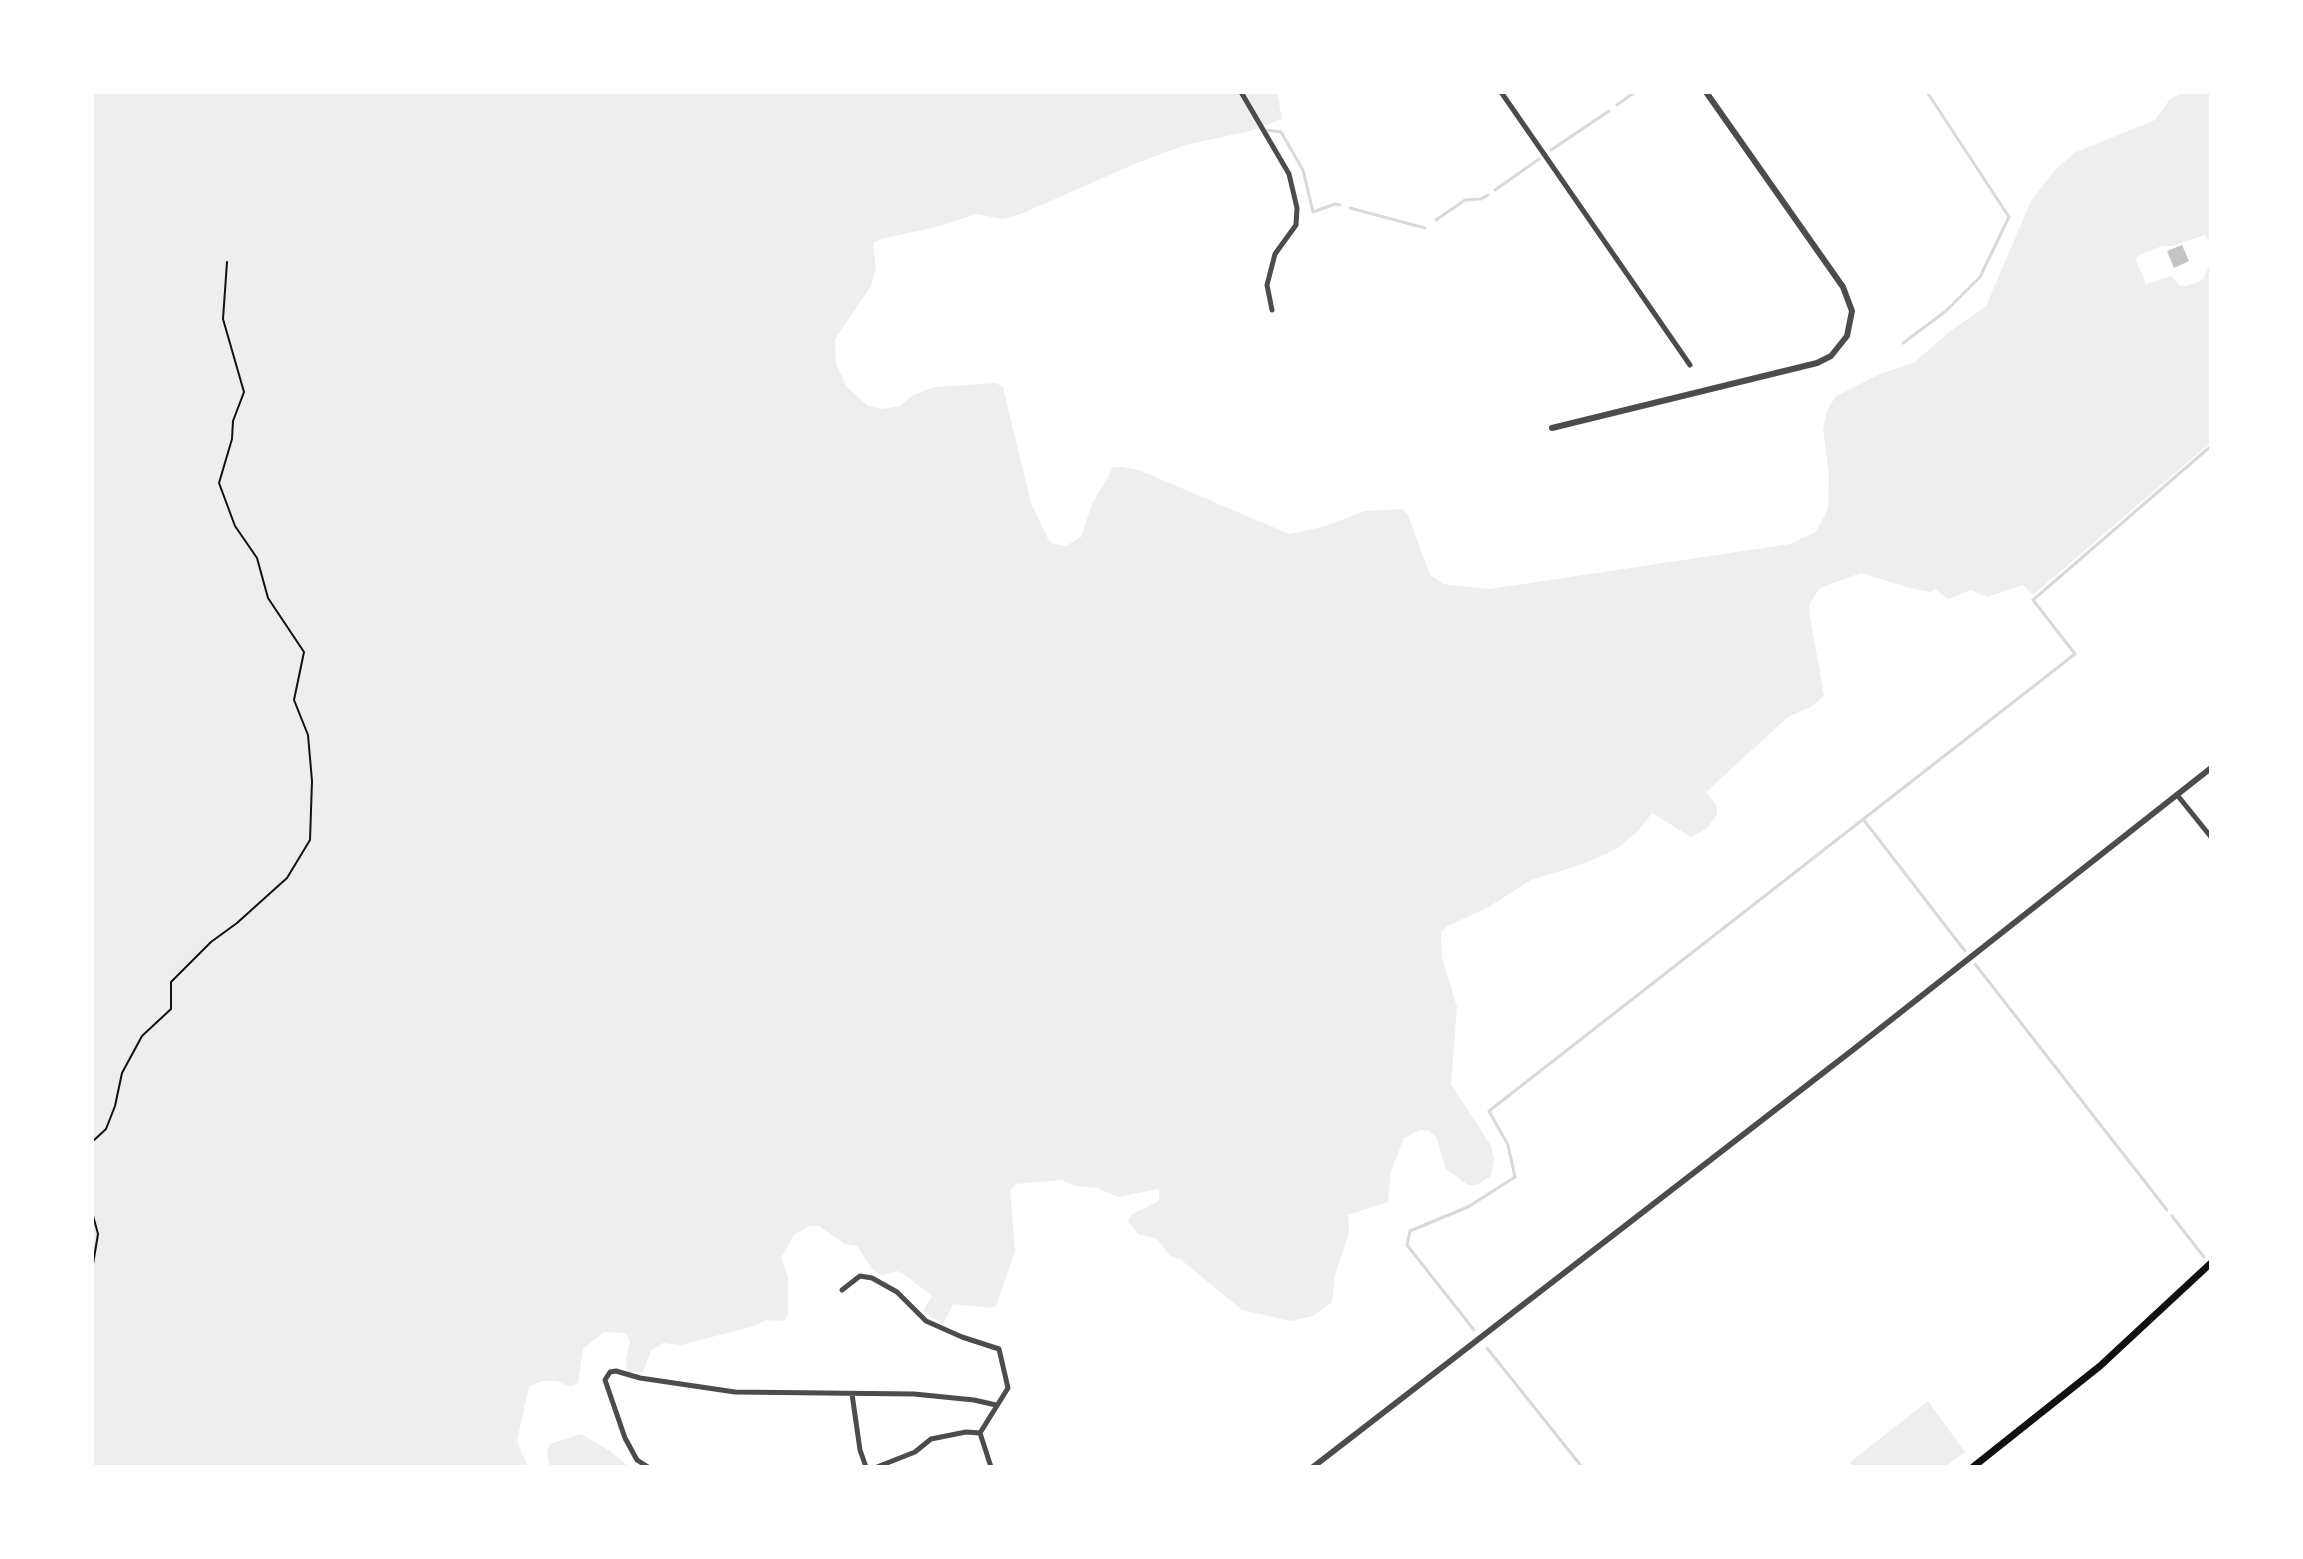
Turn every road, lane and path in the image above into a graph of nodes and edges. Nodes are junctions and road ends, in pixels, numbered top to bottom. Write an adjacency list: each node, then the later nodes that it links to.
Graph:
1 (1241, 92): 5 (street)
2 (1501, 92): 6 (street)
3 (1706, 92): 7 (street)
4 (227, 262): 11 (path)
5 (1272, 310)
6 (1690, 365)
7 (1552, 428)
8 (2211, 768): 9 (street)
9 (2178, 796): 10 (street); 23 (street)
10 (2211, 837)
11 (92, 1142)
12 (92, 1212): 14 (path)
13 (2211, 1263): 24 (main road)
14 (92, 1270)
15 (842, 1290): 17 (street)
16 (852, 1393): 17 (street); 19 (street); 20 (street)
17 (996, 1405): 18 (street)
18 (980, 1433): 21 (street); 22 (street)
19 (648, 1467)
20 (866, 1467)
21 (877, 1467)
22 (991, 1467)
23 (1313, 1467)
24 (1973, 1467)

